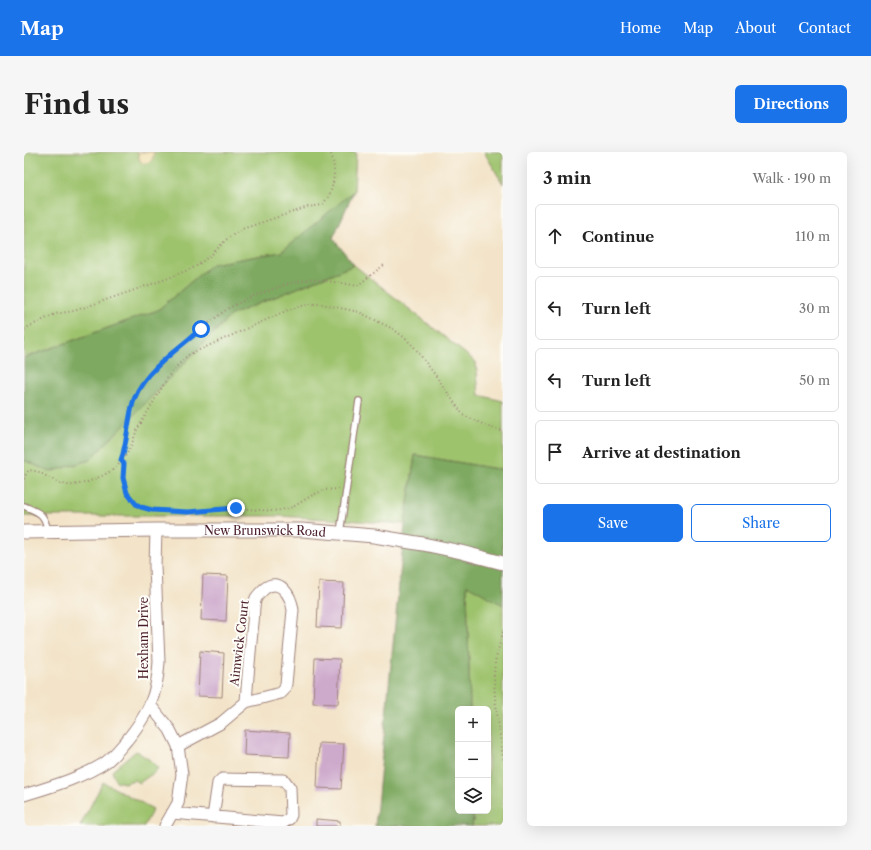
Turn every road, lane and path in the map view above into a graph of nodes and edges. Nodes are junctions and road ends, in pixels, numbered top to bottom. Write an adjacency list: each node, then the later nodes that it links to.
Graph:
1 (330, 152): 3 (path)
2 (384, 264): 6 (path)
3 (24, 330)
4 (359, 401): 13 (lane)
5 (503, 431): 6 (path)
6 (121, 460): 7 (path); 8 (path)
7 (24, 479)
8 (331, 490)
9 (24, 506): 12 (lane)
10 (156, 530): 12 (street, New Brunswick Road); 13 (street, New Brunswick Road); 17 (street, Hexham Drive)
11 (24, 532): 12 (street, New Brunswick Road)
12 (48, 532)
13 (340, 533): 14 (street, New Brunswick Road)
14 (503, 563)
15 (503, 632): 19 (path)
16 (246, 702): 16 (street, Aimwick Court); 18 (street, Aimwick Court)
17 (150, 705): 18 (street); 20 (street, Hexham Drive)
18 (178, 746): 21 (street)
19 (503, 759)
20 (24, 795)
21 (172, 813): 22 (street); 23 (street)
22 (213, 817): 22 (street)
23 (165, 826)

